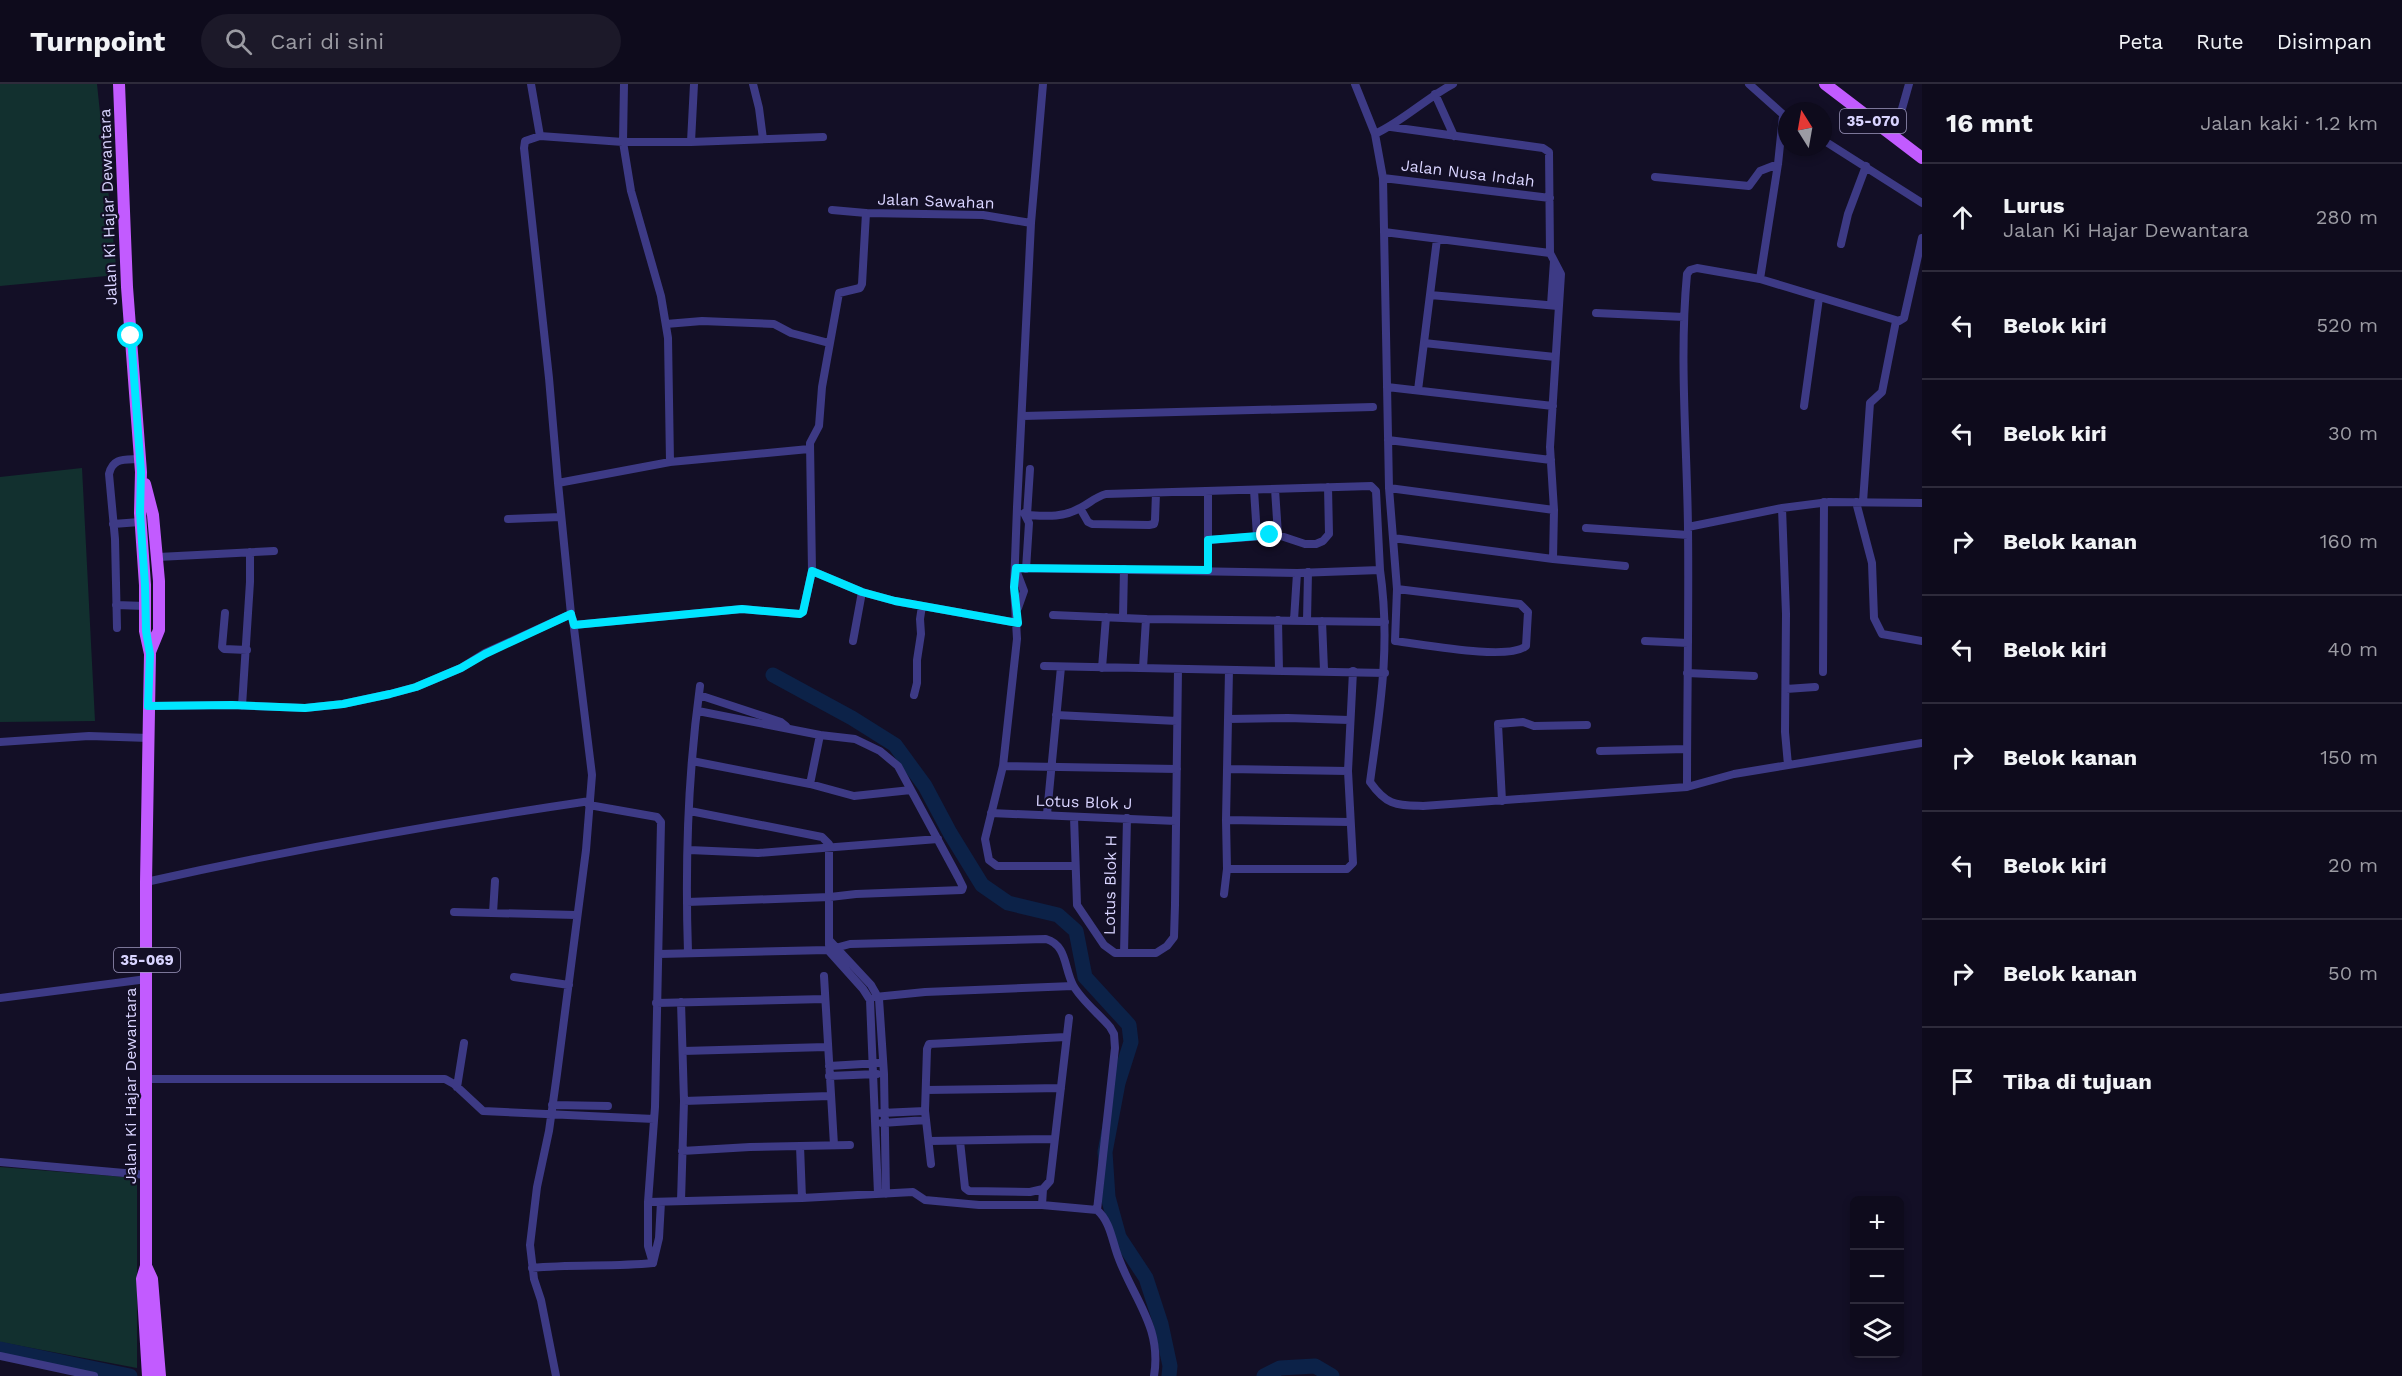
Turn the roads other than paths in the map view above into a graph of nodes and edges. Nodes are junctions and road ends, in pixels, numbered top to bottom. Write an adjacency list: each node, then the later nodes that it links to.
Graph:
1 (119, 84): 61 (main road, Jalan Ki Hajar Dewantara / 35-069)
2 (531, 84): 16 (street)
3 (624, 84): 21 (street)
4 (694, 84): 22 (street)
5 (753, 84): 20 (street)
6 (1044, 84): 34 (street)
7 (1452, 84): 12 (street)
8 (1749, 84): 13 (street)
9 (1825, 84): 19 (main road, 35-070)
10 (1909, 84): 19 (street)
11 (1358, 85): 15 (street)
12 (1435, 94): 14 (street); 17 (street)
13 (1778, 111)
14 (1391, 127): 15 (street); 17 (street)
15 (1375, 134): 29 (street)
16 (540, 136): 21 (street); 63 (street)
17 (1455, 136): 30 (street)
18 (823, 137): 20 (street)
19 (1894, 137): 25 (main road, 35-070)
20 (763, 139): 22 (street)
21 (623, 142): 22 (street); 47 (street)
22 (691, 142)
23 (1832, 145): 27 (street)
24 (1779, 156): 26 (street)
25 (1922, 158)
26 (1778, 164): 28 (street); 40 (street)
27 (1866, 166): 31 (street); 38 (street)
28 (1655, 177)
29 (1383, 178): 30 (street, Jalan Nusa Indah); 35 (street)
30 (1550, 198): 39 (street)
31 (1922, 203)
32 (832, 210): 33 (street)
33 (866, 213): 34 (street, Jalan Sawahan); 48 (street, Jalan Sawahan)
34 (1031, 223): 56 (street)
35 (1384, 232): 37 (street); 51 (street)
36 (1922, 238): 46 (street)
37 (1437, 239): 39 (street); 41 (street)
38 (1841, 244)
39 (1552, 257): 43 (street)
40 (1760, 279): 42 (street); 45 (street)
41 (1430, 295): 43 (street); 49 (street)
42 (1819, 298): 46 (street); 53 (street)
43 (1555, 306): 50 (street)
44 (1596, 313): 45 (street)
45 (1684, 317): 83 (street)
46 (1896, 321): 71 (street)
47 (666, 324): 48 (street); 60 (street)
48 (829, 343): 58 (street, Jalan Sawahan)
49 (1424, 343): 50 (street); 52 (street)
50 (1555, 357): 54 (street)
51 (1387, 387): 52 (street); 57 (street)
52 (1418, 390): 54 (street)
53 (1804, 405)
54 (1553, 406): 59 (street)
55 (1373, 407): 56 (street)
56 (1023, 416): 73 (street)
57 (1388, 440): 59 (street); 65 (street)
58 (811, 442): 60 (street); 98 (street, Jalan Sawahan)
59 (1551, 460): 76 (street)
60 (670, 462): 63 (street)
61 (137, 463): 80 (main road, Jalan Ki Hajar Dewantara / 35-069); 81 (street); 91 (main road, Jalan Ki Hajar Dewantara / 35-069)
62 (1030, 469): 77 (street)
63 (558, 483): 78 (street)
64 (1328, 487): 66 (street); 84 (street); 97 (street)
65 (1389, 488): 76 (street); 86 (street)
66 (1275, 489): 67 (street); 84 (street)
67 (1254, 490): 68 (street); 85 (street)
68 (1208, 491): 69 (street); 87 (street)
69 (1156, 493): 74 (street); 74 (street)
70 (1824, 502): 71 (street); 75 (street); 135 (street)
71 (1860, 502): 72 (street); 122 (street)
72 (1922, 503)
73 (1017, 507): 77 (street); 93 (street)
74 (1080, 508): 77 (street)
75 (1782, 508): 83 (street); 140 (street)
76 (1554, 510): 90 (street)
77 (1027, 515): 94 (street)
78 (561, 517): 79 (street); 107 (street)
79 (508, 519)
80 (137, 522): 81 (street); 104 (main road, Jalan Ki Hajar Dewantara / 35-069)
81 (117, 523): 103 (street)
82 (1586, 528): 83 (street)
83 (1688, 531): 123 (street)
84 (1278, 535): 85 (street)
85 (1257, 536): 87 (street)
86 (1393, 538): 90 (street); 101 (street)
87 (1208, 540): 96 (street)
88 (274, 551): 89 (street)
89 (249, 555): 91 (street); 124 (street)
90 (1554, 559): 92 (street)
91 (158, 561): 125 (main road, Jalan Ki Hajar Dewantara / 35-069)
92 (1625, 566)
93 (1016, 569): 94 (street); 117 (street)
94 (1026, 569): 95 (street)
95 (1124, 569): 96 (street); 110 (street)
96 (1208, 570): 100 (street)
97 (1380, 570): 99 (street); 116 (street)
98 (812, 571): 102 (street); 118 (street, Jalan Sawahan)
99 (1308, 572): 100 (street); 114 (street)
100 (1297, 573): 113 (street)
101 (1397, 589): 101 (street)
102 (857, 590): 105 (street); 120 (street)
103 (120, 606): 104 (street); 119 (street)
104 (142, 606): 125 (main road, Jalan Ki Hajar Dewantara / 35-069)
105 (922, 606): 117 (street); 141 (street)
106 (225, 613): 124 (street)
107 (571, 614): 118 (street); 143 (street)
108 (1053, 615): 109 (street)
109 (1106, 617): 110 (street); 128 (street)
110 (1123, 617): 111 (street)
111 (1146, 619): 112 (street); 129 (street)
112 (1278, 620): 113 (street); 132 (street)
113 (1294, 620): 114 (street)
114 (1307, 621): 115 (street)
115 (1322, 621): 116 (street); 133 (street)
116 (1385, 622): 136 (street)
117 (1018, 623): 159 (street)
118 (574, 625): 168 (street)
119 (117, 628)
120 (853, 641)
121 (1645, 641): 123 (street)
122 (1922, 641)
123 (1688, 643): 137 (street)
124 (247, 650): 143 (street)
125 (150, 654): 142 (main road, Jalan Ki Hajar Dewantara / 35-069)
126 (1044, 666): 127 (street)
127 (1061, 667): 128 (street); 145 (street)
128 (1102, 668): 129 (street)
129 (1143, 668): 130 (street)
130 (1178, 669): 131 (street); 148 (street)
131 (1229, 670): 132 (street); 146 (street)
132 (1279, 670): 133 (street)
133 (1324, 670): 134 (street)
134 (1353, 671): 136 (street); 147 (street)
135 (1822, 672)
136 (1385, 673): 167 (street)
137 (1688, 673): 138 (street); 155 (street)
138 (1754, 676)
139 (1815, 687): 140 (street)
140 (1786, 689): 158 (street)
141 (914, 695)
142 (148, 706): 143 (street); 152 (main road, Jalan Ki Hajar Dewantara / 35-069)
143 (242, 706)
144 (698, 711): 150 (street); 150 (street); 157 (street)
145 (1056, 715): 148 (street); 160 (street)
146 (1228, 719): 147 (street); 161 (street)
147 (1349, 720): 163 (street)
148 (1178, 721): 162 (street)
149 (1587, 725): 167 (street)
150 (790, 729): 151 (street)
151 (820, 735): 164 (street); 166 (street)
152 (149, 738): 153 (street); 183 (main road, Jalan Ki Hajar Dewantara / 35-069)
153 (0, 742)
154 (1922, 743): 158 (street)
155 (1687, 749): 156 (street); 165 (street)
156 (1600, 751)
157 (692, 761): 164 (street); 169 (street)
158 (1788, 765): 165 (street)
159 (1004, 766): 160 (street); 170 (street)
160 (1052, 768): 162 (street); 171 (street)
161 (1228, 769): 163 (street); 174 (street)
162 (1177, 770): 175 (street)
163 (1348, 771): 176 (street)
164 (810, 784): 166 (street)
165 (1687, 787): 167 (street)
166 (911, 790): 177 (street)
167 (1502, 801)
168 (590, 803): 183 (street); 189 (street); 193 (street)
169 (690, 811): 178 (street); 179 (street)
170 (991, 813): 171 (street, Lotus Blok J); 180 (street)
171 (1047, 814): 172 (street, Lotus Blok J)
172 (1074, 817): 173 (street, Lotus Blok J); 180 (street)
173 (1127, 818): 175 (street, Lotus Blok J); 192 (street, Lotus Blok H)
174 (1226, 820): 176 (street); 181 (street)
175 (1176, 821): 192 (street)
176 (1350, 822): 181 (street)
177 (938, 839): 178 (street); 185 (street)
178 (829, 847): 179 (street); 185 (street)
179 (689, 849): 186 (street)
180 (1075, 866): 192 (street)
181 (1227, 869): 184 (street)
182 (495, 881): 188 (street)
183 (146, 882): 196 (main road, Jalan Ki Hajar Dewantara / 35-069)
184 (1224, 894)
185 (830, 897): 186 (street); 190 (street)
186 (687, 902): 191 (street)
187 (454, 912): 188 (street)
188 (493, 913): 189 (street)
189 (576, 915): 197 (street)
190 (832, 946): 191 (street); 198 (street); 199 (street)
191 (688, 952): 193 (street)
192 (1124, 953)
193 (659, 954): 203 (street)
194 (824, 976): 201 (street)
195 (514, 977): 197 (street)
196 (147, 979): 200 (street); 213 (main road, Jalan Ki Hajar Dewantara / 35-069)
197 (568, 985): 220 (street)
198 (1073, 986): 199 (street); 244 (street)
199 (873, 997): 209 (street)
200 (0, 998)
201 (825, 999): 202 (street); 207 (street)
202 (681, 1002): 203 (street); 208 (street)
203 (656, 1003): 224 (street)
204 (1069, 1018): 205 (street)
205 (1066, 1037): 215 (street); 216 (street)
206 (464, 1043): 214 (street)
207 (827, 1047): 208 (street); 210 (street)
208 (683, 1051): 218 (street)
209 (878, 1063): 210 (street); 211 (street)
210 (829, 1066): 212 (street)
211 (879, 1074): 212 (street); 221 (street); 222 (street)
212 (829, 1076): 217 (street)
213 (146, 1079): 214 (street); 236 (main road, Jalan Ki Hajar Dewantara / 35-069)
214 (457, 1087): 220 (street)
215 (1061, 1088): 216 (street); 227 (street)
216 (926, 1090): 223 (street)
217 (830, 1096): 218 (street); 230 (street)
218 (684, 1101): 233 (street)
219 (608, 1106): 220 (street)
220 (551, 1109): 224 (street); 246 (street)
221 (875, 1112): 222 (street); 225 (street)
222 (885, 1113): 223 (street); 226 (street)
223 (926, 1115): 226 (street); 228 (street)
224 (654, 1119): 240 (street)
225 (875, 1122): 226 (street); 238 (street)
226 (885, 1123): 238 (street)
227 (1054, 1139): 229 (street); 237 (street)
228 (929, 1141): 229 (street); 235 (street)
229 (960, 1141): 237 (street)
230 (834, 1145): 231 (street); 232 (street)
231 (850, 1145)
232 (800, 1146): 233 (street); 239 (street)
233 (682, 1151): 242 (street)
234 (0, 1162): 236 (street)
235 (931, 1164)
236 (147, 1175): 248 (main road, Jalan Ki Hajar Dewantara / 35-069)
237 (1043, 1189): 243 (street)
238 (882, 1194): 239 (street); 243 (street)
239 (802, 1198): 242 (street)
240 (648, 1202): 241 (street); 245 (street)
241 (661, 1202): 242 (street); 245 (street)
242 (681, 1202)
243 (1042, 1205): 244 (street)
244 (1096, 1209): 251 (street)
245 (653, 1263): 246 (street)
246 (532, 1268): 250 (street)
247 (0, 1356): 249 (street)
248 (155, 1374)
249 (94, 1376)
250 (556, 1376)
251 (1154, 1376)

